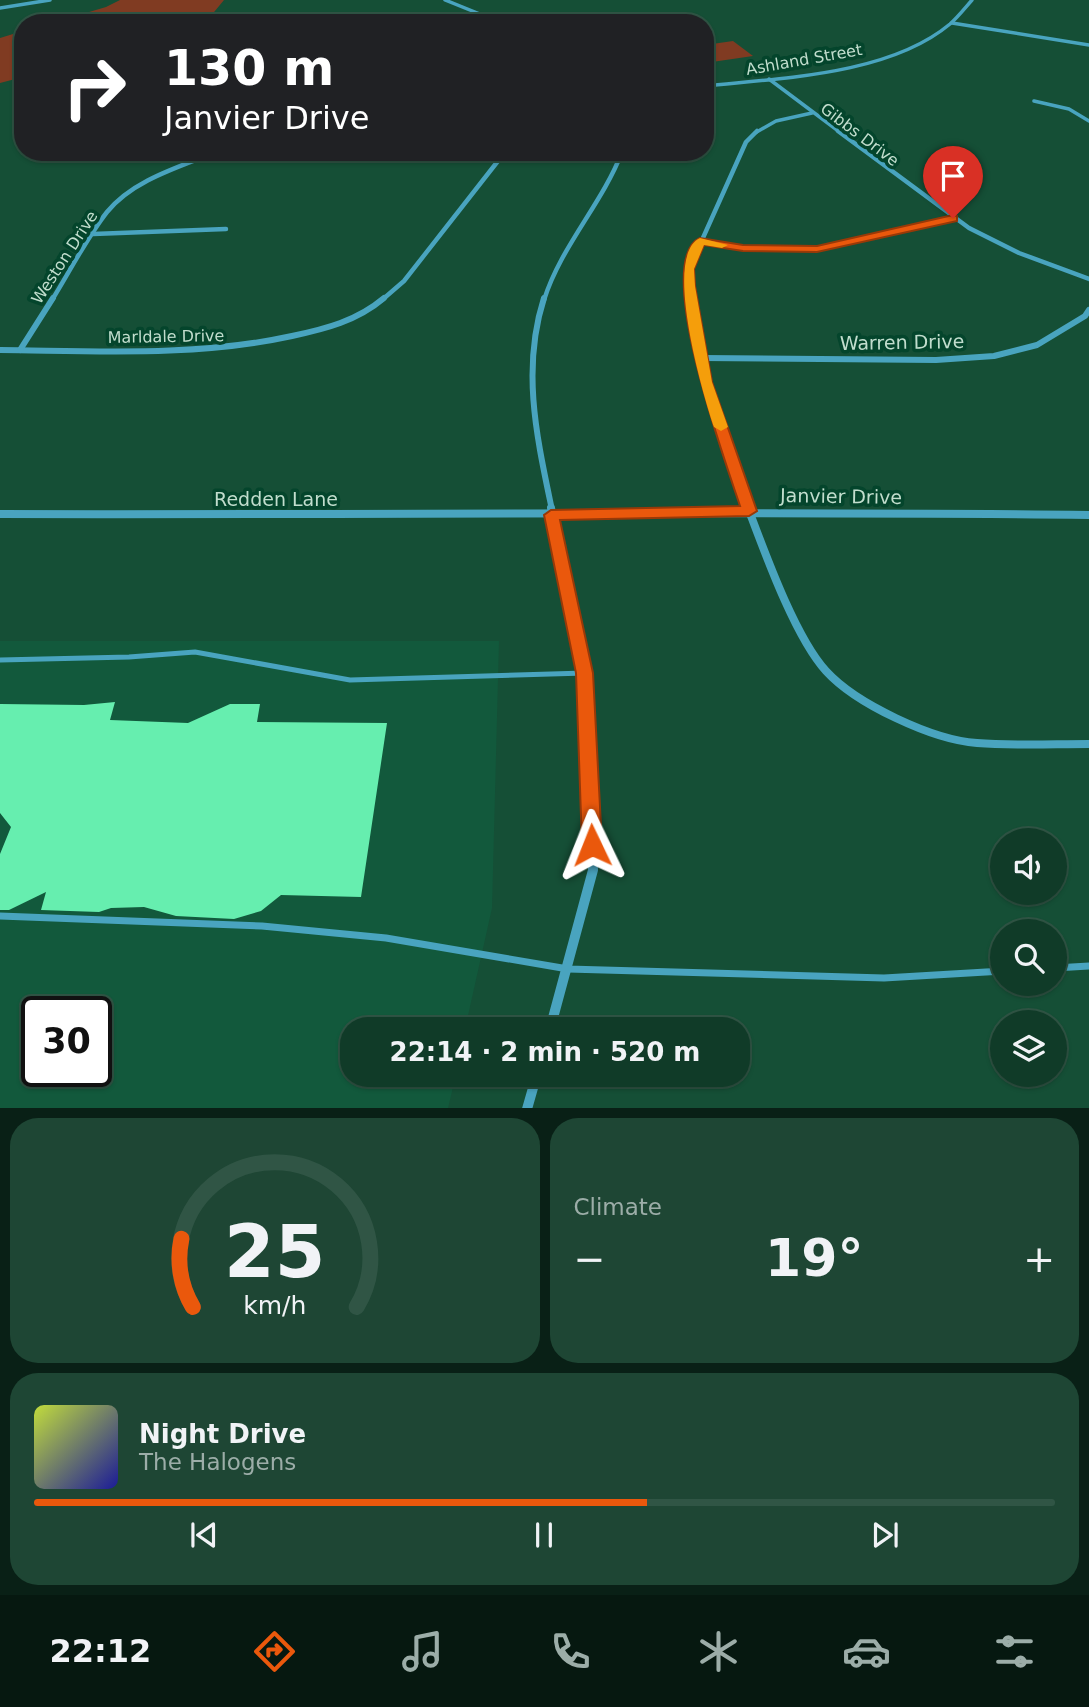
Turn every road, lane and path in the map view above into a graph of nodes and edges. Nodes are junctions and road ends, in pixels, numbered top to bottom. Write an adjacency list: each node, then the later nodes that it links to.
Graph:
1 (50, 0): 4 (street)
2 (446, 0): 5 (street)
3 (972, 0): 6 (street, Ashland Street)
4 (0, 8)
5 (480, 14)
6 (952, 23): 7 (street); 8 (street, Ashland Street)
7 (1089, 45)
8 (769, 79): 9 (street, Ashland Street); 11 (street, Gibbs Drive)
9 (714, 85)
10 (1034, 102): 12 (street)
11 (812, 113): 16 (street, Gibbs Drive); 19 (street)
12 (1089, 121)
13 (193, 161): 18 (street, Weston Drive)
14 (498, 161): 23 (street, Marldale Drive)
15 (618, 161): 28 (street)
16 (953, 218): 19 (street); 20 (street, Gibbs Drive)
17 (226, 229): 18 (street)
18 (93, 234): 23 (street, Weston Drive)
19 (700, 241): 24 (street)
20 (1089, 279)
21 (1089, 310): 24 (street, Warren Drive)
22 (0, 349): 23 (street, Marldale Drive)
23 (20, 349)
24 (702, 358): 25 (street)
25 (749, 511): 27 (street, Janvier Drive); 28 (street, Janvier Drive); 31 (street)
26 (0, 514): 28 (street, Redden Lane)
27 (1089, 514)
28 (551, 515): 30 (street)
29 (0, 660): 30 (lane)
30 (584, 673): 35 (street)
31 (1089, 744)
32 (0, 916): 35 (lane)
33 (1089, 966): 34 (lane)
34 (1067, 967)
35 (568, 969): 36 (lane); 37 (street)
36 (990, 972)
37 (554, 1017)
38 (533, 1087): 39 (street)
39 (527, 1108)

